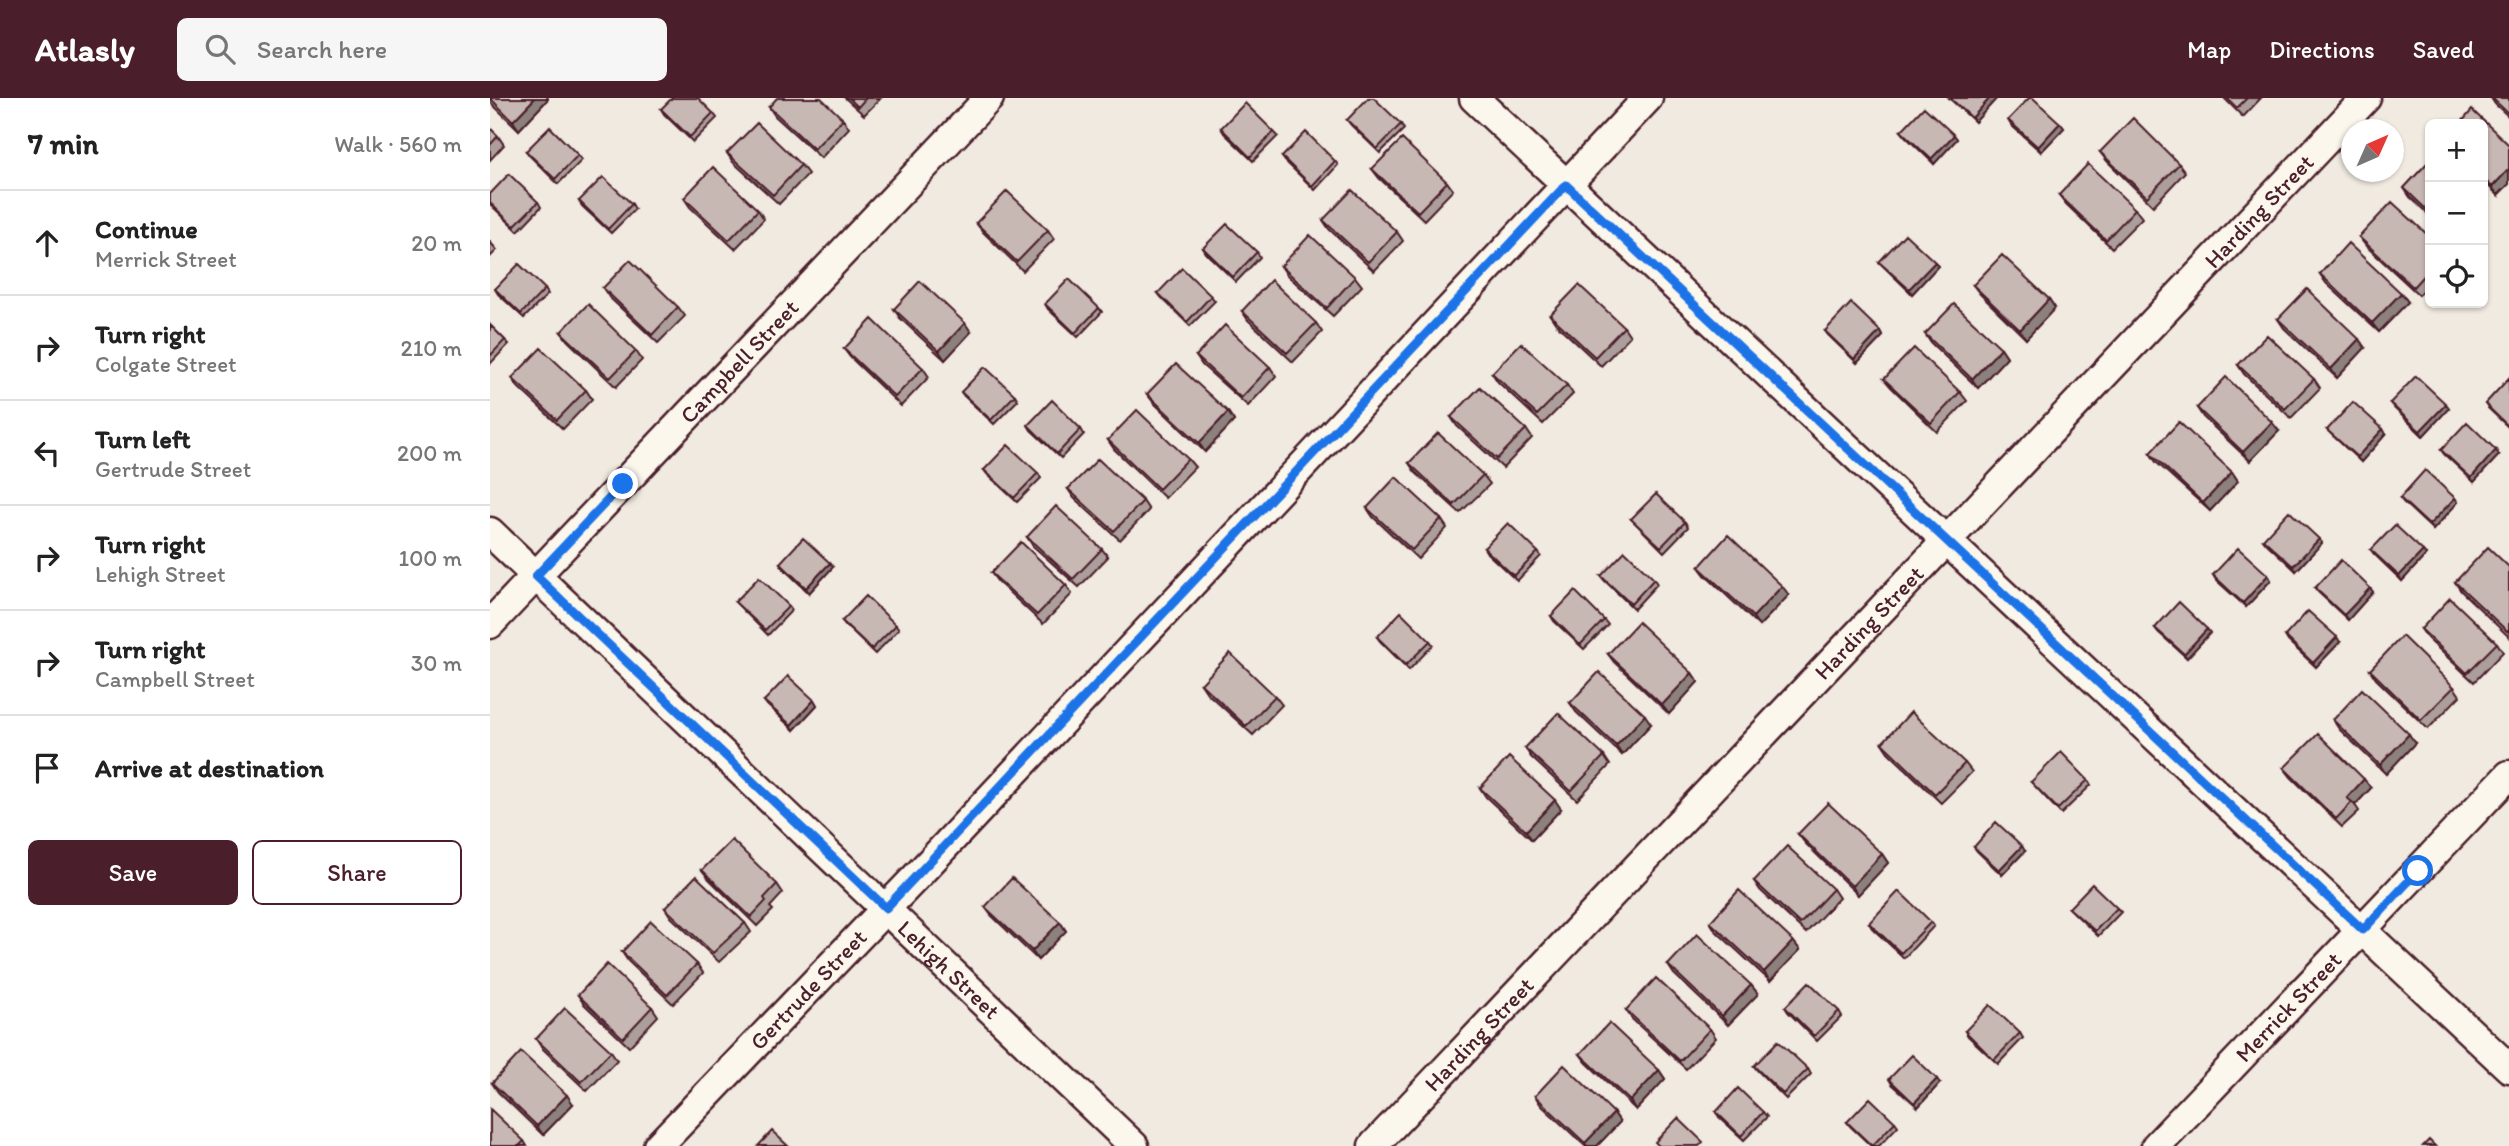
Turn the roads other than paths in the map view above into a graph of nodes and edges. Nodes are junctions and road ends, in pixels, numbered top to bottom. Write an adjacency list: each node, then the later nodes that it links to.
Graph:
1 (989, 98): 8 (street, Campbell Street)
2 (1474, 98): 5 (street)
3 (1648, 98): 5 (street, Gertrude Street)
4 (2366, 98): 7 (street, Harding Street)
5 (1566, 185): 7 (street); 11 (street, Gertrude Street)
6 (490, 532): 8 (street, Lehigh Street)
7 (1948, 541): 12 (street); 16 (street, Harding Street)
8 (536, 576): 9 (street, Campbell Street); 11 (street, Lehigh Street)
9 (490, 624)
10 (2509, 775): 12 (street, Merrick Street)
11 (886, 908): 14 (street, Gertrude Street); 15 (street, Lehigh Street)
12 (2363, 930): 13 (street); 17 (street, Merrick Street)
13 (2509, 1068)
14 (658, 1146)
15 (1134, 1146)
16 (1373, 1146)
17 (2156, 1146)

